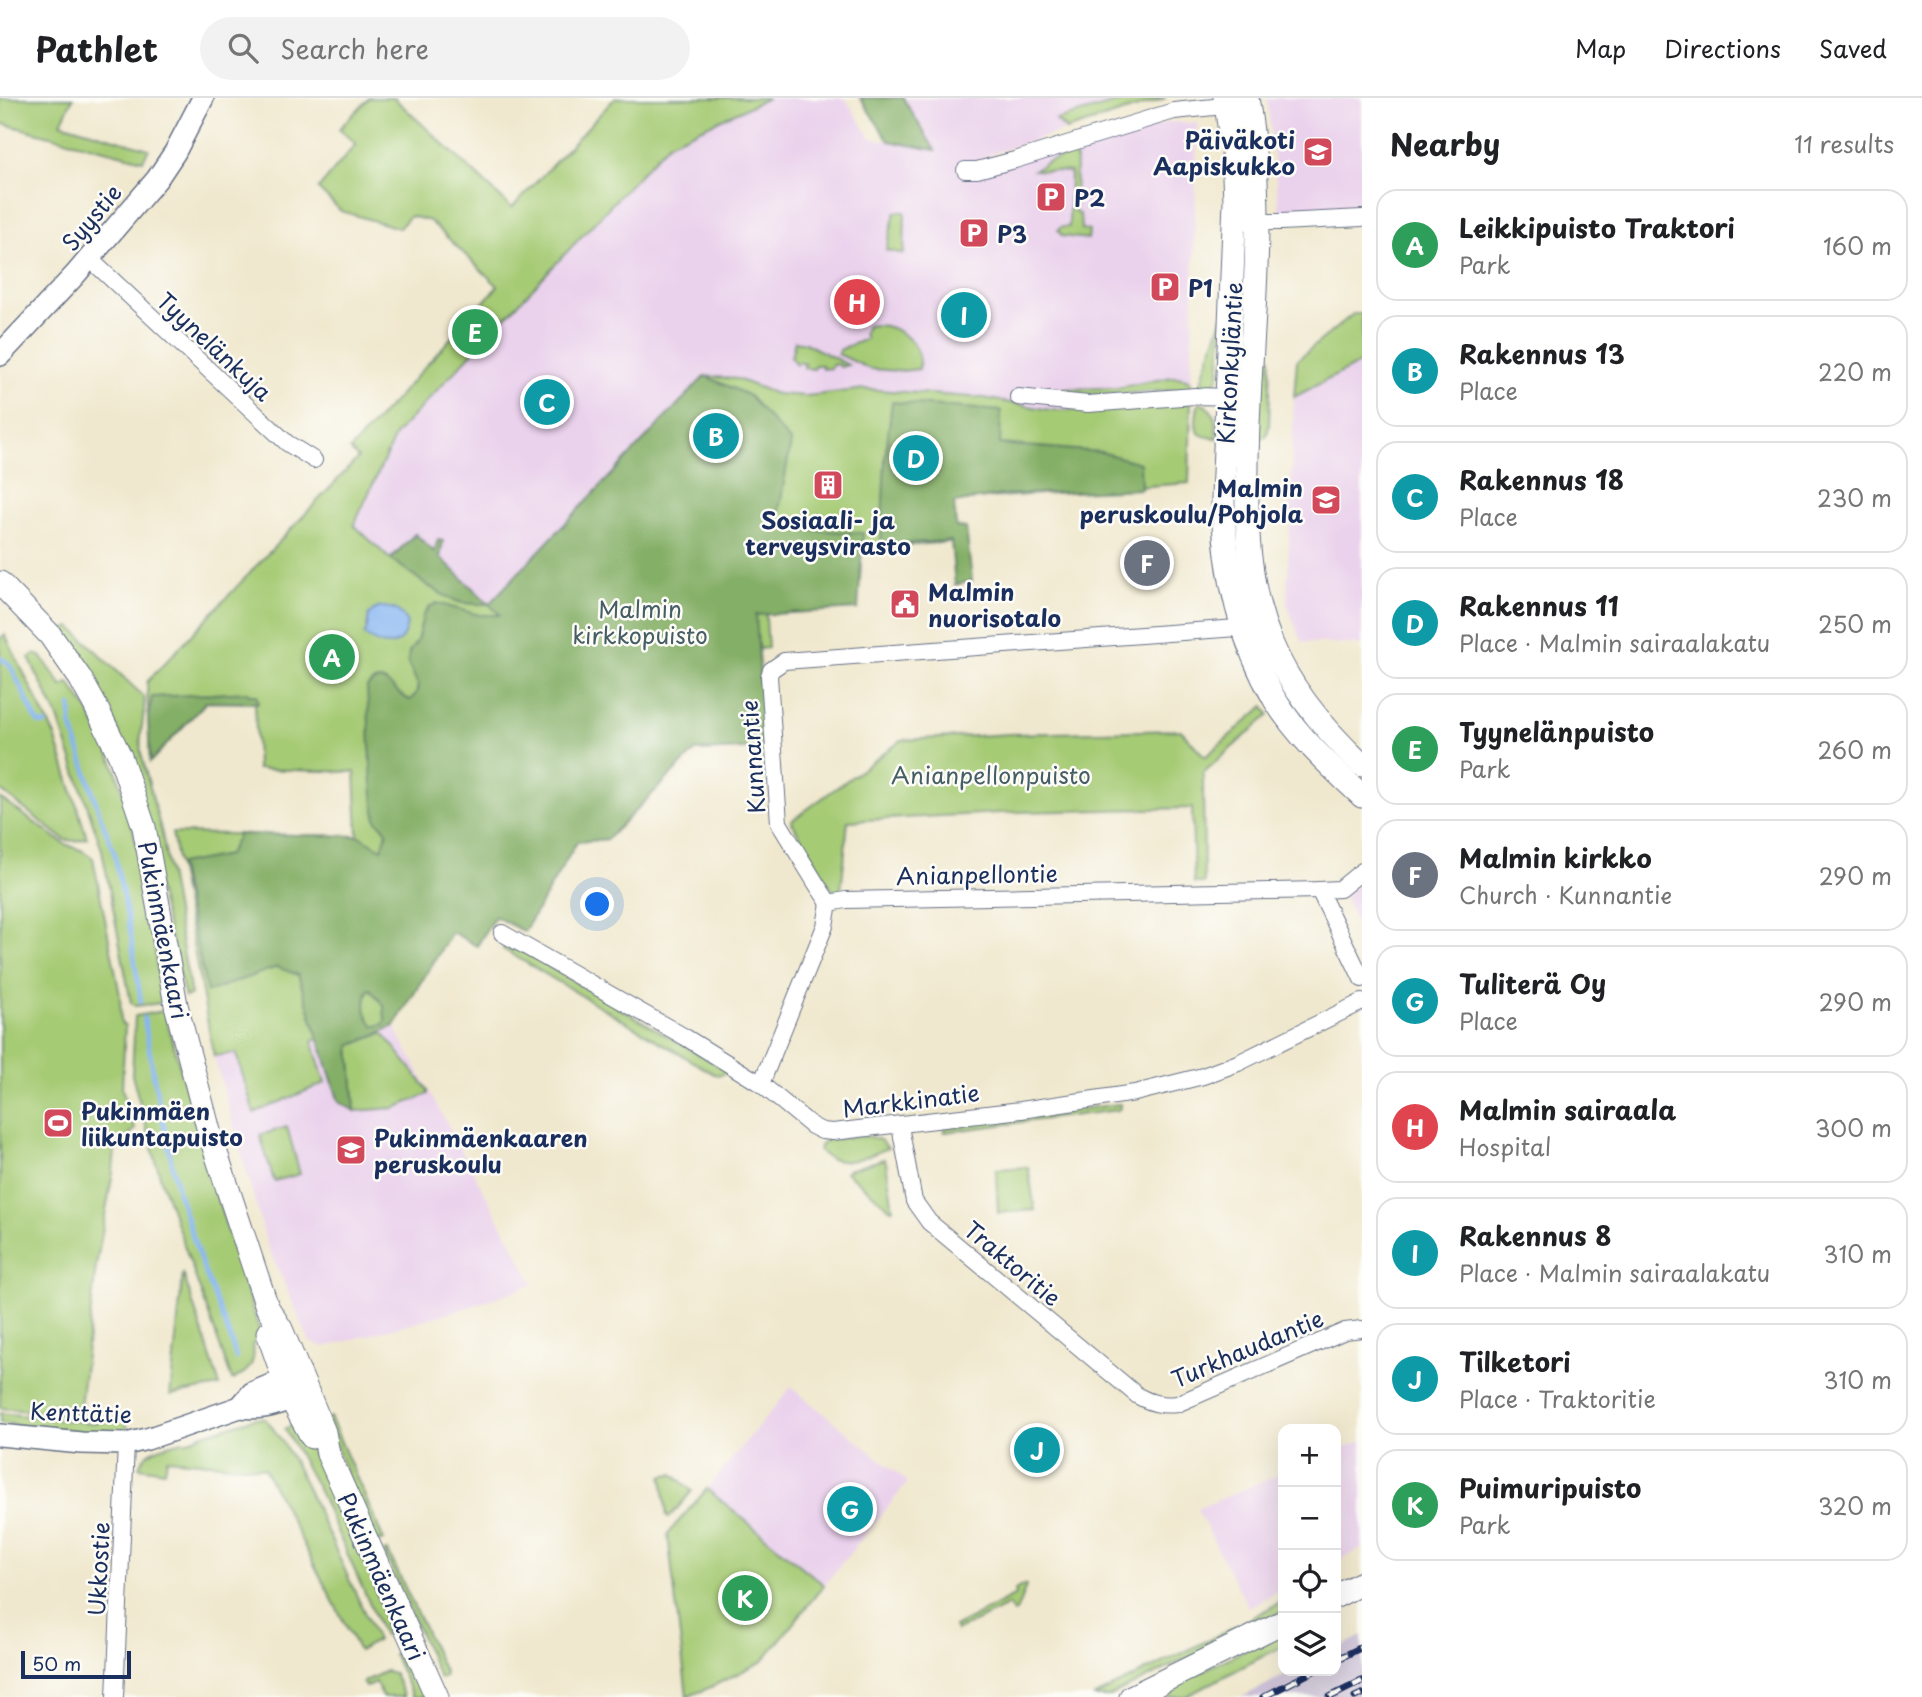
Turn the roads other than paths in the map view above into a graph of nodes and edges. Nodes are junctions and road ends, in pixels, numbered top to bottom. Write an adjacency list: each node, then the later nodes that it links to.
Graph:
1 (202, 98): 6 (street, Syystie)
2 (1237, 101): 3 (street); 5 (main road, Kirkonkyläntie)
3 (965, 170)
4 (1362, 218): 5 (street)
5 (1246, 222): 9 (main road, Kirkonkyläntie)
6 (90, 259): 7 (street, Syystie); 10 (street, Tyynelänkuja)
7 (0, 355)
8 (1018, 397): 9 (street)
9 (1238, 397): 12 (main road, Kirkonkyläntie)
10 (314, 460)
11 (0, 583): 24 (main road, Pukinmäenkaari)
12 (1253, 626): 13 (main road, Kirkonkyläntie); 14 (main road, Kirkonkyläntie); 17 (street, Kunnantie)
13 (1362, 765)
14 (1362, 796)
15 (1362, 871): 16 (street, Anianpellontie)
16 (1319, 890): 17 (street, Anianpellontie); 19 (street)
17 (829, 903): 21 (street)
18 (502, 933): 21 (street, Markkinatie)
19 (1362, 979)
20 (1362, 1002): 22 (street, Markkinatie)
21 (761, 1084): 22 (street, Markkinatie)
22 (900, 1126): 25 (street, Traktoritie)
23 (1362, 1329): 25 (street, Turkhaudantie)
24 (293, 1389): 27 (street, Kenttätie); 32 (main road, Pukinmäenkaari)
25 (1149, 1402)
26 (0, 1435): 27 (street, Kenttätie)
27 (126, 1444): 31 (street, Ukkostie)
28 (1362, 1583): 29 (main road)
29 (1341, 1594)
30 (1278, 1624): 33 (main road)
31 (115, 1697)
32 (437, 1697)
33 (1131, 1697)

